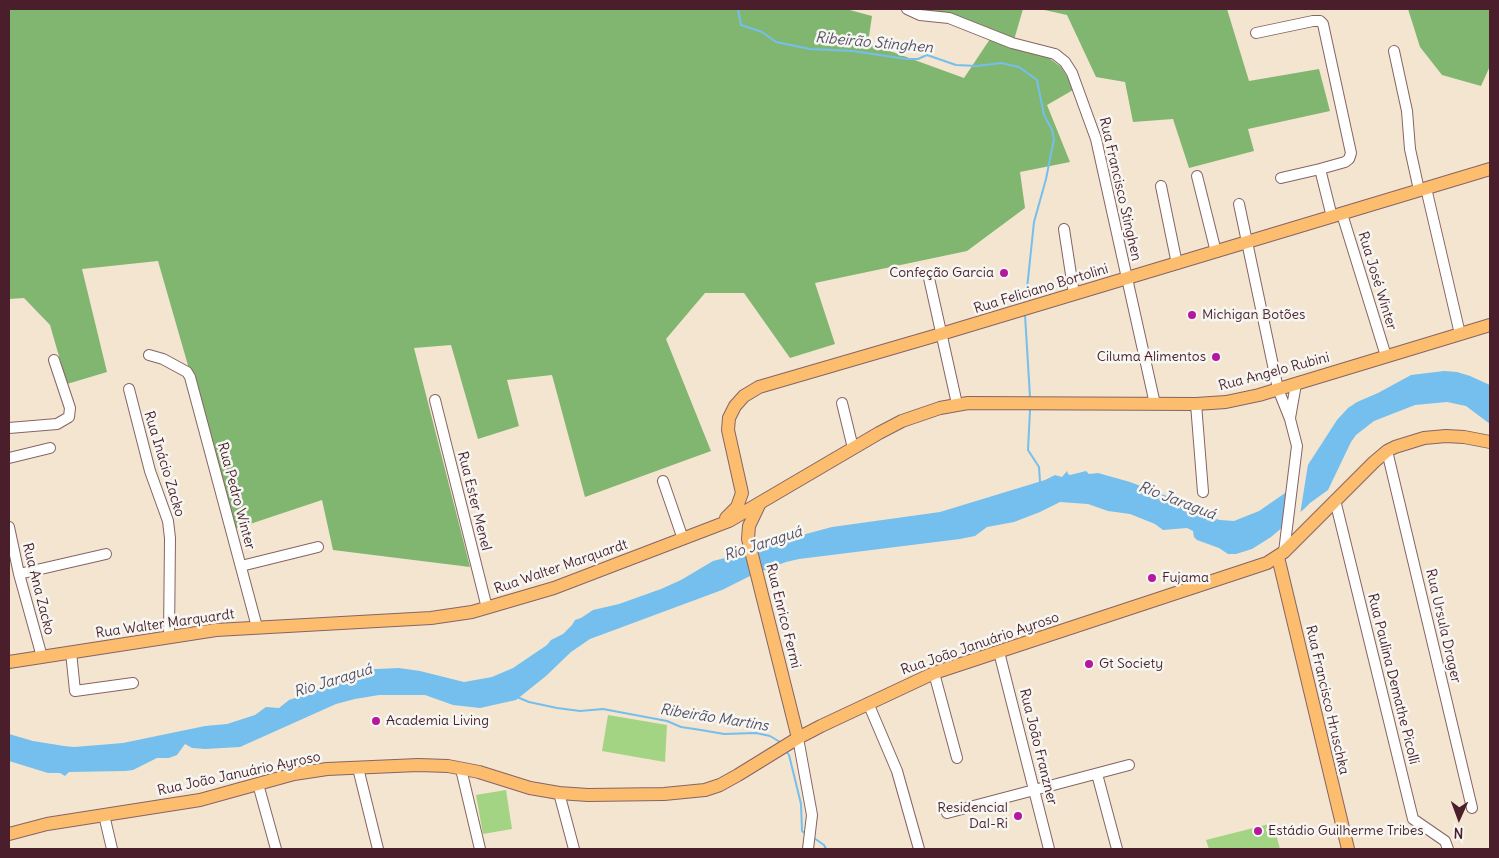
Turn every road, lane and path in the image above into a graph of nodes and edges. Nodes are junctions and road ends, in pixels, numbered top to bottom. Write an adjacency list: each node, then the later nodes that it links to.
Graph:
1 (907, 9): 17 (street, Rua Francisco Stinghen)
2 (1256, 33): 4 (street)
3 (1394, 51): 9 (street)
4 (1320, 169): 7 (street); 11 (street, Rua José Winter)
5 (1490, 169): 9 (main road, Rua Feliciano Bortolini)
6 (1197, 176): 14 (street)
7 (1281, 178)
8 (1161, 186): 15 (street)
9 (1422, 189): 11 (main road, Rua Feliciano Bortolini); 21 (street)
10 (1239, 204): 13 (street)
11 (1337, 215): 13 (main road, Rua Feliciano Bortolini); 23 (street, Rua José Winter)
12 (1064, 229): 18 (street)
13 (1248, 242): 14 (main road, Rua Feliciano Bortolini); 27 (street)
14 (1216, 252): 15 (main road, Rua Feliciano Bortolini)
15 (1177, 264): 17 (main road, Rua Feliciano Bortolini)
16 (929, 278): 20 (street)
17 (1127, 278): 18 (main road, Rua Feliciano Bortolini); 32 (street, Rua Francisco Stinghen)
18 (1074, 294): 20 (main road, Rua Feliciano Bortolini)
19 (1490, 325): 21 (main road, Rua Angelo Rubini)
20 (941, 334): 30 (street); 43 (main road, Rua Feliciano Bortolini)
21 (1460, 334): 23 (main road, Rua Angelo Rubini)
22 (149, 354): 52 (street, Rua Pedro Winter)
23 (1386, 356): 25 (main road, Rua Angelo Rubini)
24 (54, 360): 35 (street)
25 (1296, 384): 27 (main road, Rua Angelo Rubini); 34 (street)
26 (129, 389): 56 (street, Rua Inácio Zacko)
27 (1278, 389): 33 (main road, Rua Angelo Rubini); 34 (street)
28 (435, 400): 54 (street, Rua Ester Menel)
29 (842, 403): 38 (street)
30 (957, 404): 31 (main road, Rua Walter Marquardt); 38 (main road, Rua Walter Marquardt)
31 (1030, 404): 32 (main road, Rua Angelo Rubini)
32 (1154, 404): 33 (main road, Rua Angelo Rubini)
33 (1196, 404): 42 (street)
34 (1290, 420): 51 (street)
35 (9, 428)
36 (1490, 442): 39 (main road, Rua João Januário Ayroso)
37 (50, 448): 40 (street)
38 (853, 448): 45 (main road, Rua Walter Marquardt)
39 (1387, 451): 44 (main road, Rua João Januário Ayroso); 73 (street, Rua Ursula Drager)
40 (9, 458)
41 (664, 481): 48 (street)
42 (1203, 492)
43 (742, 493): 45 (main road); 47 (main road)
44 (1335, 500): 51 (main road, Rua João Januário Ayroso); 87 (street, Rua Paulina Demathe Picolli)
45 (760, 503): 47 (main road, Rua Walter Marquardt); 64 (main road, Rua Enrico Fermi)
46 (9, 527): 53 (street, Rua Ana Zacko)
47 (714, 527): 48 (main road, Rua Walter Marquardt)
48 (683, 539): 54 (main road, Rua Walter Marquardt)
49 (318, 547): 52 (street)
50 (106, 554): 53 (street)
51 (1281, 554): 58 (main road, Rua João Januário Ayroso); 86 (main road, Rua Francisco Hruschka)
52 (241, 566): 55 (street, Rua Pedro Winter)
53 (19, 574): 59 (street, Rua Ana Zacko)
54 (487, 608): 55 (main road, Rua Walter Marquardt)
55 (257, 627): 56 (main road, Rua Walter Marquardt)
56 (169, 638): 57 (main road, Rua Walter Marquardt)
57 (71, 652): 59 (main road, Rua Walter Marquardt); 62 (street)
58 (999, 652): 61 (main road, Rua João Januário Ayroso); 71 (street, Rua João Franzner)
59 (42, 656): 60 (main road, Rua Walter Marquardt)
60 (9, 662)
61 (934, 674): 63 (main road, Rua João Januário Ayroso); 65 (street)
62 (134, 683)
63 (868, 703): 64 (main road, Rua João Januário Ayroso); 83 (street)
64 (788, 744): 72 (main road, Rua João Januário Ayroso); 77 (street)
65 (957, 758)
66 (1129, 765): 69 (street)
67 (358, 768): 68 (main road, Rua João Januário Ayroso); 70 (main road, Rua João Januário Ayroso); 80 (street)
68 (461, 769): 72 (main road, Rua João Januário Ayroso); 81 (street)
69 (1098, 774): 71 (street); 85 (street)
70 (258, 784): 75 (main road, Rua João Januário Ayroso); 79 (street)
71 (1035, 790): 74 (street); 84 (street, Rua João Franzner)
72 (560, 793): 82 (street)
73 (1472, 808)
74 (947, 813)
75 (104, 815): 76 (main road, Rua João Januário Ayroso); 78 (street)
76 (9, 834)
77 (808, 846)
78 (112, 849)
79 (276, 849)
80 (378, 849)
81 (480, 849)
82 (574, 849)
83 (919, 849)
84 (1049, 849)
85 (1117, 849)
86 (1348, 849)
87 (1448, 849)

